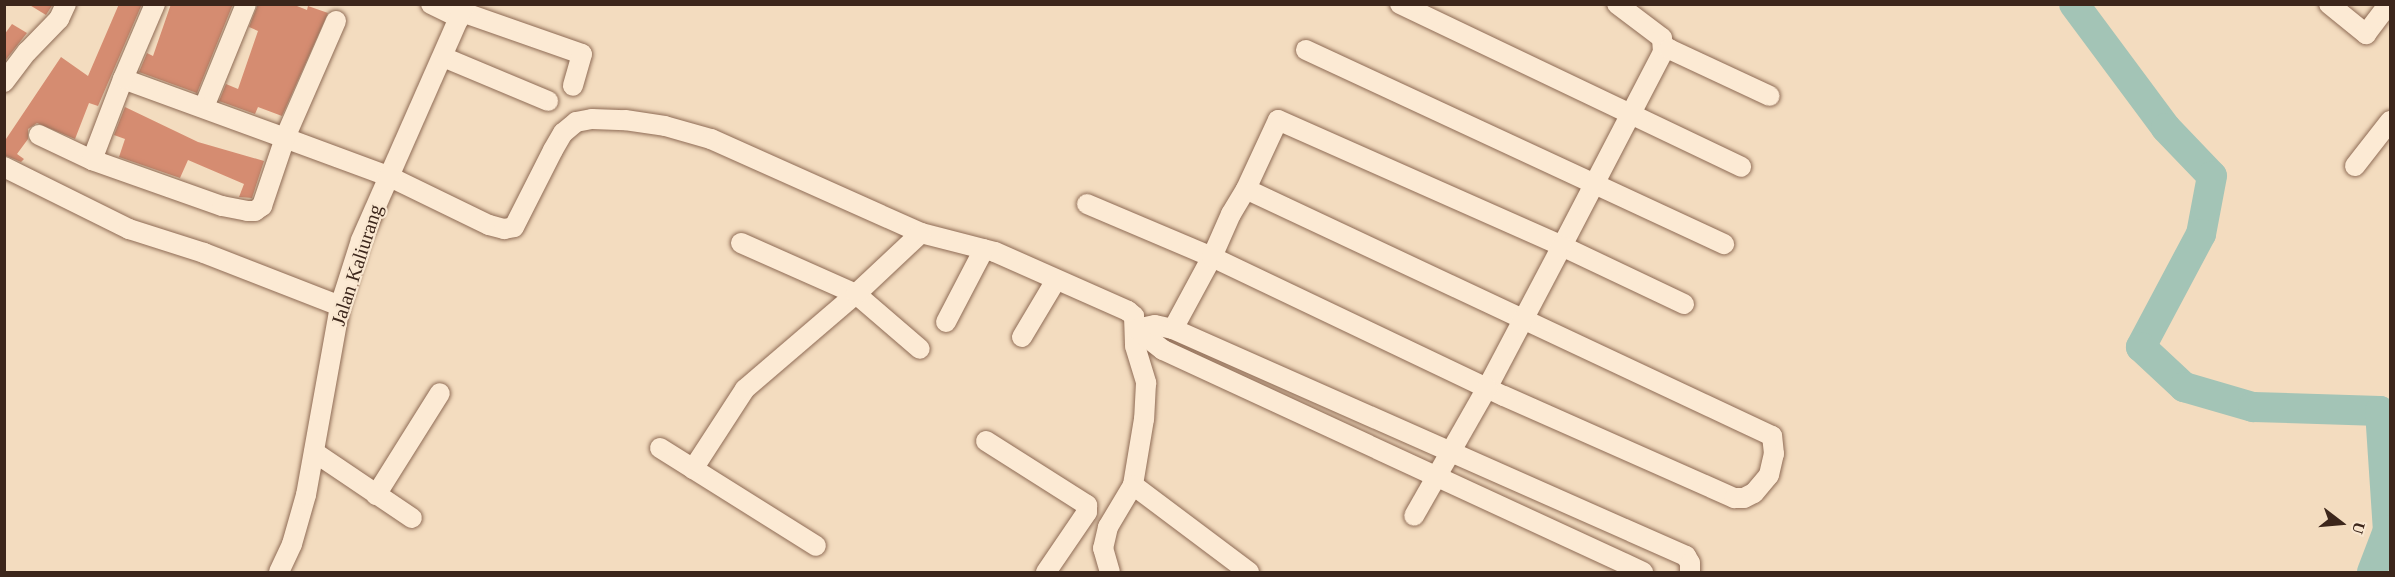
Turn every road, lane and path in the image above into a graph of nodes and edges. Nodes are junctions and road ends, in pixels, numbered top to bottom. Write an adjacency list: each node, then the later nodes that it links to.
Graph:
1 (66, 4): 15 (street)
2 (155, 4): 14 (street)
3 (246, 4): 19 (street)
4 (431, 4): 9 (street)
5 (1400, 4): 20 (street)
6 (1617, 4): 12 (street)
7 (2329, 4): 8 (street)
8 (2389, 4)
9 (462, 12): 13 (street, Jalan Kaliurang); 16 (street)
10 (336, 21): 23 (street)
11 (1306, 50): 29 (street)
12 (1663, 52): 17 (street); 20 (street)
13 (442, 57): 18 (street); 28 (street, Jalan Kaliurang)
14 (123, 79): 19 (street); 24 (street)
15 (4, 82)
16 (573, 86)
17 (1770, 96)
18 (548, 101)
19 (204, 107): 23 (street)
20 (1632, 114): 27 (street); 29 (street)
21 (2391, 121): 25 (street)
22 (39, 135): 24 (street)
23 (285, 138): 24 (street); 28 (street)
24 (92, 160)
25 (2355, 166)
26 (4, 167): 41 (street)
27 (1741, 167)
28 (388, 176): 32 (street); 41 (street, Jalan Kaliurang)
29 (1596, 183): 34 (street); 35 (street)
30 (1246, 189): 35 (street); 37 (street); 42 (street)
31 (1087, 204): 37 (street)
32 (921, 233): 36 (street); 39 (street)
33 (741, 243): 39 (street)
34 (1724, 244)
35 (1562, 246): 40 (street); 42 (street)
36 (984, 249): 38 (street); 43 (street)
37 (1212, 257): 45 (street); 48 (street)
38 (1056, 280): 44 (street); 46 (street)
39 (856, 294): 47 (street); 54 (street)
40 (1684, 304)
41 (340, 306): 52 (street, Jalan Kaliurang)
42 (1523, 317): 48 (street); 48 (street)
43 (946, 322)
44 (1136, 329): 45 (street); 55 (street); 56 (street)
45 (1173, 329): 53 (street)
46 (1022, 337)
47 (920, 349)
48 (1487, 388): 53 (street)
49 (440, 393): 57 (street)
50 (986, 441): 63 (street)
51 (660, 448): 54 (street)
52 (314, 452): 57 (street); 62 (street, Jalan Kaliurang)
53 (1450, 453): 55 (street); 66 (street)
54 (693, 469): 60 (street)
55 (1437, 476): 58 (street); 65 (street)
56 (1133, 485): 61 (street); 64 (street)
57 (376, 495): 59 (street)
58 (1414, 516)
59 (412, 518)
60 (816, 546)
61 (1111, 570)
62 (279, 573)
63 (1046, 573)
64 (1249, 573)
65 (1643, 573)
66 (1690, 573)

